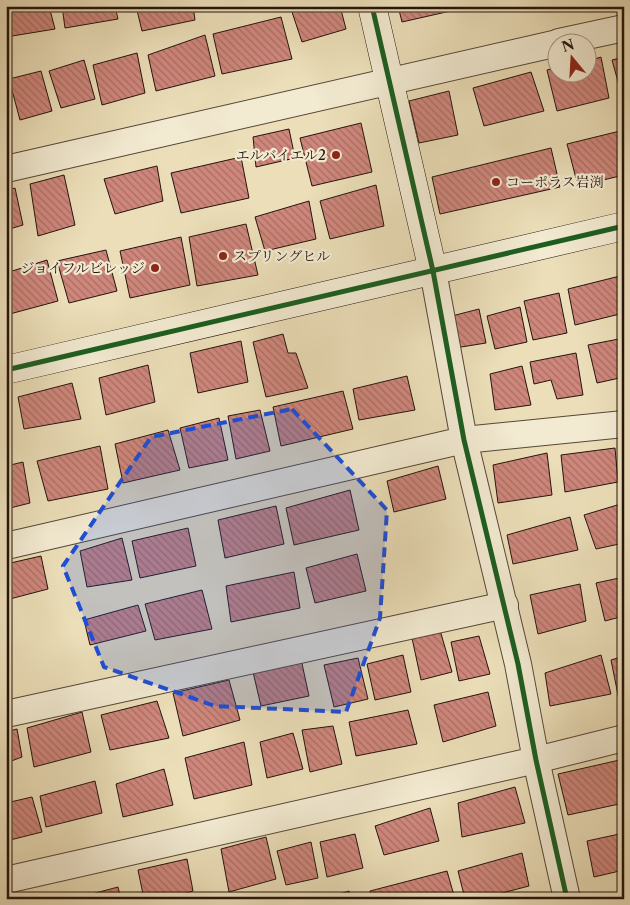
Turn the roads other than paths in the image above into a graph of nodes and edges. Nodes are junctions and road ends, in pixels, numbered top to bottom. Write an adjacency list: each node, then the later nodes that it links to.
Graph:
1 (372, 6): 5 (street)
2 (624, 28): 3 (street)
3 (598, 34)
4 (548, 45): 5 (street)
5 (389, 80): 6 (street); 8 (street)
6 (6, 169)
7 (624, 226): 8 (street)
8 (433, 271): 9 (street); 11 (street)
9 (6, 370)
10 (624, 424): 11 (street)
11 (464, 440): 12 (street); 13 (street)
12 (6, 546)
13 (505, 606): 14 (street); 16 (street)
14 (6, 714)
15 (624, 738): 16 (street)
16 (536, 760): 17 (street); 18 (street)
17 (6, 880)
18 (567, 899)

